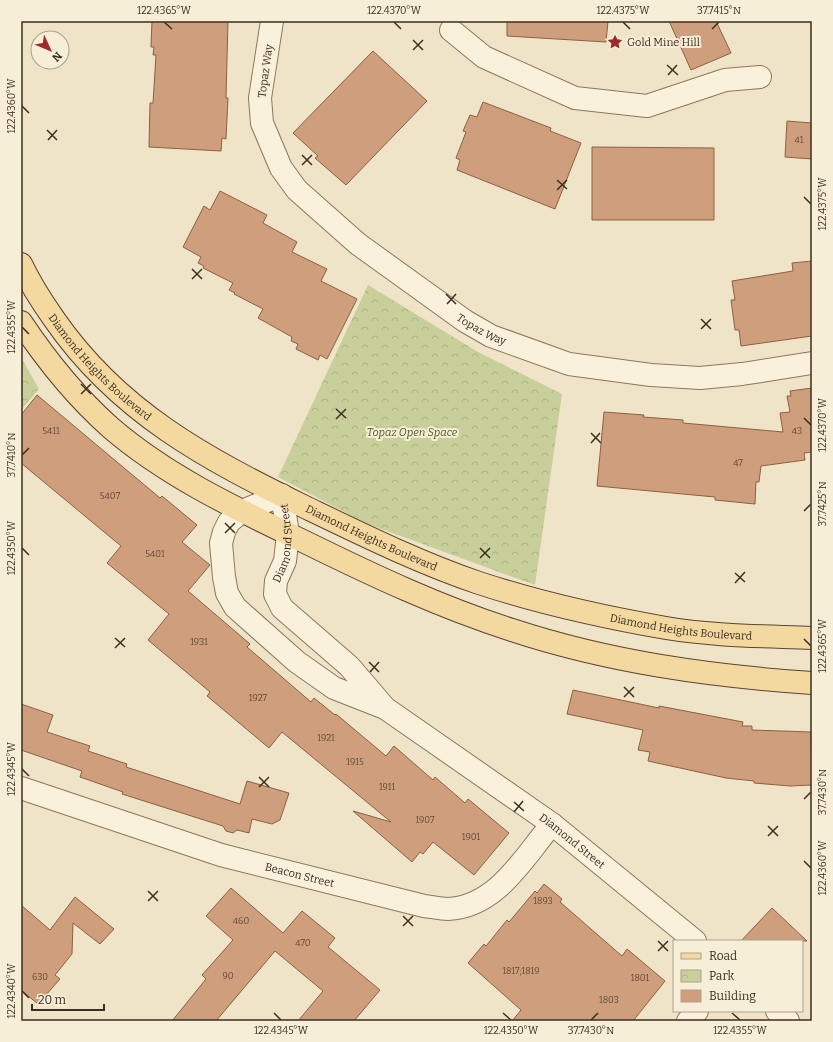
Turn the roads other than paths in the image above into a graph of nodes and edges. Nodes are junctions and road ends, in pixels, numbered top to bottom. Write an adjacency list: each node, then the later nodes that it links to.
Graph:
1 (272, 21): 6 (street, Topaz Way)
2 (451, 30): 3 (street)
3 (760, 77)
4 (21, 264): 7 (main road, Diamond Heights Boulevard)
5 (21, 322): 8 (main road)
6 (812, 363)
7 (282, 496): 8 (street, Diamond Street); 9 (street, Diamond Street); 10 (main road, Diamond Heights Boulevard)
8 (242, 511): 9 (main road); 12 (street, Diamond Street)
9 (288, 534): 11 (main road); 12 (street, Diamond Street)
10 (812, 638)
11 (812, 683)
12 (385, 708): 14 (street, Diamond Street)
13 (21, 788): 14 (street, Beacon Street)
14 (552, 824): 15 (street, Diamond Street)
15 (694, 940)
16 (696, 1012): 18 (street)
17 (778, 1012): 19 (street)
18 (688, 1021)
19 (788, 1021)

